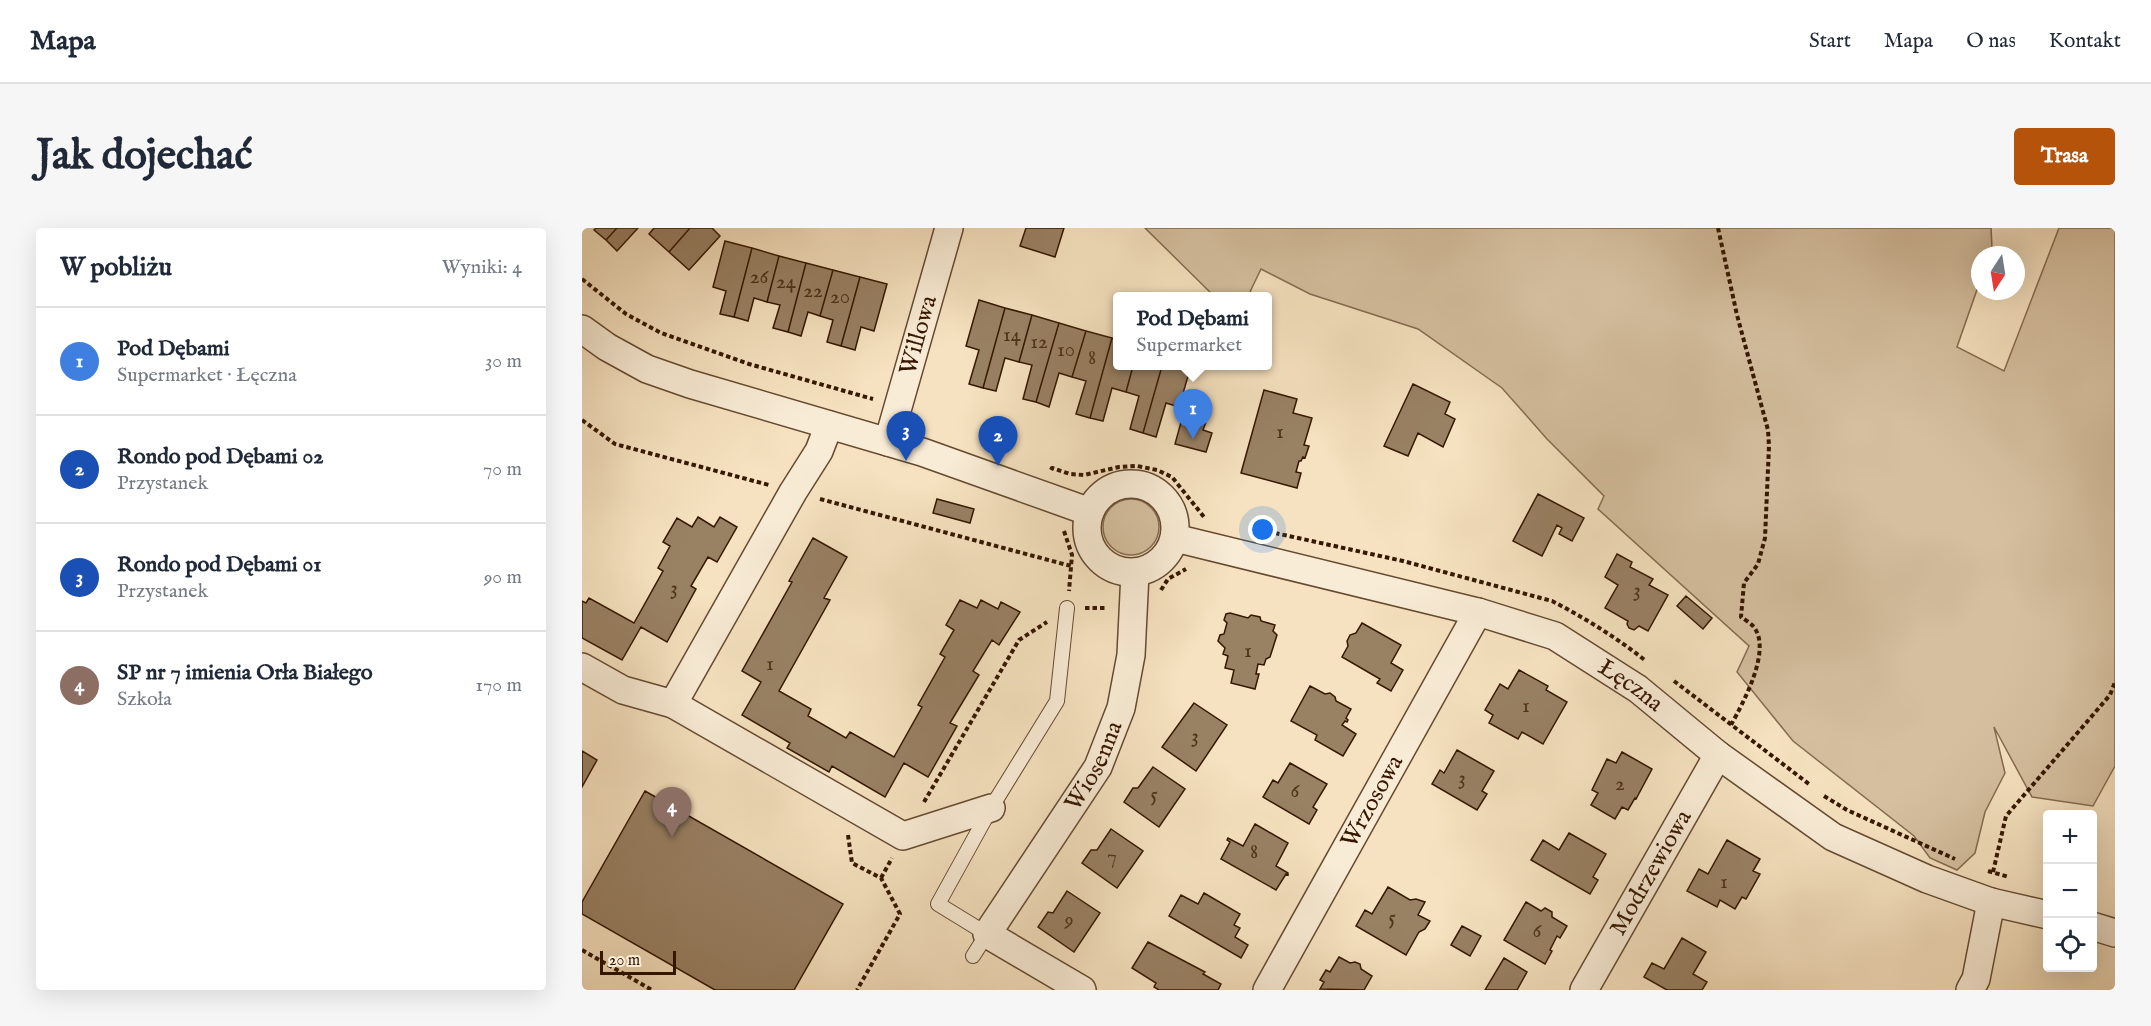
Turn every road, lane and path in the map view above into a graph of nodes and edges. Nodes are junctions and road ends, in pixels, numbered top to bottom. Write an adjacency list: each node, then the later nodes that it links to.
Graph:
1 (949, 228): 5 (street, Willowa)
2 (1718, 228): 23 (path)
3 (582, 279): 5 (path)
4 (582, 328): 7 (street)
5 (902, 393): 8 (street, Willowa)
6 (582, 420): 9 (path)
7 (829, 425): 8 (street); 9 (street)
8 (888, 442): 10 (street)
9 (793, 492): 15 (path); 22 (street)
10 (1042, 495): 11 (street); 14 (path)
11 (1090, 512): 13 (street); 16 (street)
12 (1056, 523): 15 (path)
13 (1175, 538): 14 (street, Łęczna); 16 (street)
14 (1215, 546): 18 (path); 19 (street, Łęczna)
15 (1071, 566): 17 (path)
16 (1135, 573): 18 (street, Wiosenna)
17 (1067, 608): 18 (path); 26 (lane); 27 (path)
18 (1135, 609): 33 (street, Wiosenna)
19 (1478, 612): 24 (street, Łęczna); 38 (street, Wrzosowa)
20 (582, 667): 22 (street)
21 (2115, 682): 28 (path)
22 (673, 704): 25 (street)
23 (1731, 725)
24 (1718, 755): 29 (street, Łęczna); 39 (street, Modrzewiowa)
25 (843, 801): 27 (street); 36 (path)
26 (991, 808): 27 (street); 33 (lane)
27 (903, 836)
28 (1993, 872)
29 (1990, 902): 30 (street, Łęczna); 40 (street)
30 (2043, 914)
31 (2097, 928): 32 (street)
32 (2115, 933)
33 (980, 945): 37 (street)
34 (582, 950): 35 (path)
35 (652, 990)
36 (857, 990)
37 (1082, 990)
38 (1267, 990)
39 (1584, 990)
40 (1970, 990)

